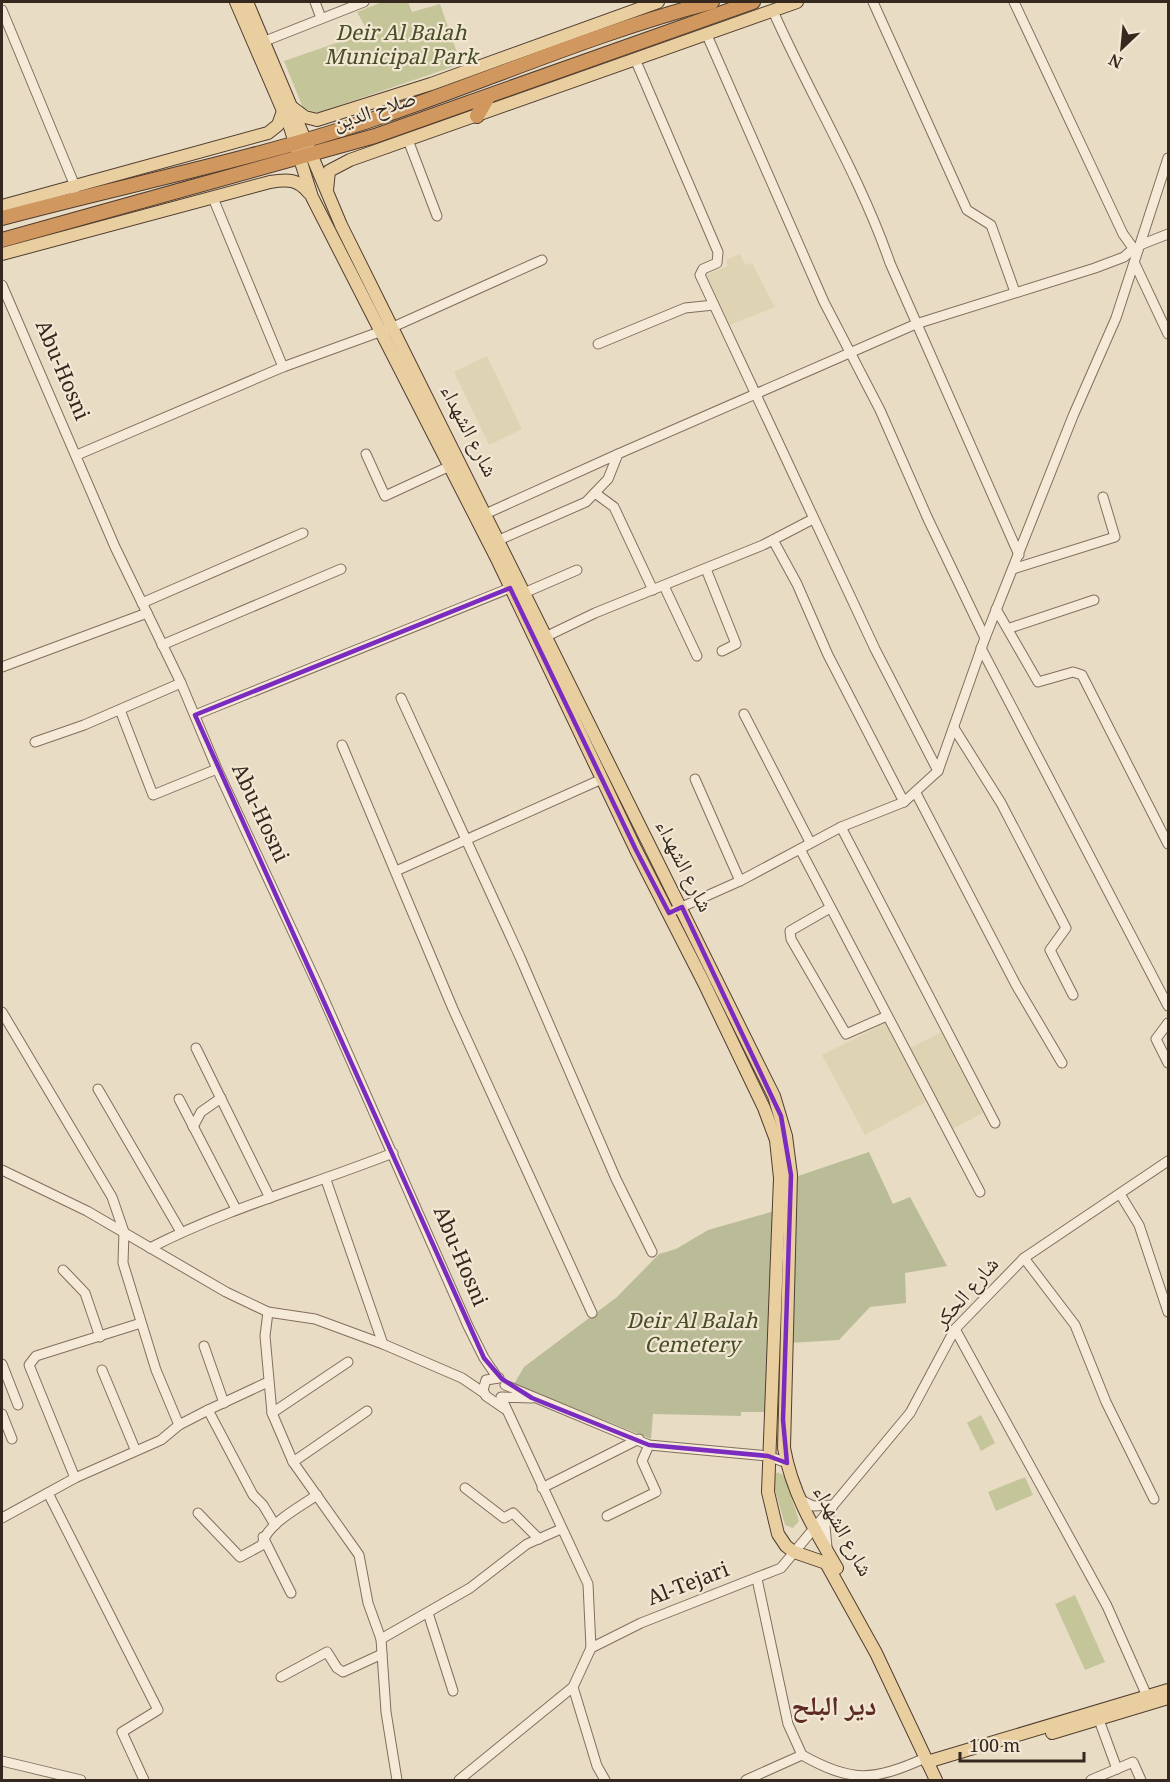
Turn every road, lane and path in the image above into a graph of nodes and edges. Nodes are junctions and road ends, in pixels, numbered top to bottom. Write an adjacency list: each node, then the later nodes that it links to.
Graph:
1 (236, 2): 15 (main road)
2 (247, 2): 15 (main road)
3 (315, 2): 13 (street)
4 (364, 2): 13 (street)
5 (657, 2): 18 (main road)
6 (712, 2): 21 (highway, صلاح الدين)
7 (753, 2): 17 (highway, صلاح الدين)
8 (796, 2): 12 (main road)
9 (873, 2): 38 (street)
10 (1014, 2): 33 (street)
11 (2, 10): 24 (street)
12 (773, 11): 14 (main road); 40 (street)
13 (321, 18): 15 (street)
14 (706, 33): 16 (main road); 44 (street)
15 (259, 43): 18 (main road)
16 (635, 59): 19 (main road); 39 (street)
17 (488, 97): 19 (highway); 22 (highway, صلاح الدين)
18 (287, 109): 21 (main road); 24 (main road)
19 (477, 116): 20 (main road)
20 (408, 140): 25 (main road); 29 (street)
21 (299, 143): 22 (main road); 24 (highway, صلاح الدين)
22 (305, 157): 25 (main road, شارع الشهداء); 26 (main road, شارع الشهداء); 32 (highway, صلاح الدين)
23 (1168, 158): 33 (street)
24 (74, 193): 28 (main road); 30 (highway, صلاح الدين)
25 (327, 194): 41 (main road, شارع الشهداء)
26 (312, 197): 27 (main road); 41 (main road, شارع الشهداء)
27 (213, 198): 34 (main road); 45 (street)
28 (2, 206)
29 (437, 216)
30 (2, 218)
31 (1168, 234): 33 (street)
32 (2, 240)
33 (1137, 249): 36 (street); 38 (street)
34 (2, 254)
35 (543, 260): 41 (street)
36 (1135, 264): 42 (street); 58 (street)
37 (2, 285): 49 (street, Abu-Hosni)
38 (1015, 292): 40 (street)
39 (714, 305): 43 (street); 46 (street)
40 (916, 324): 44 (street); 58 (street)
41 (387, 328): 45 (street); 50 (main road, شارع الشهداء); 53 (main road, شارع الشهداء)
42 (1168, 334)
43 (598, 344)
44 (850, 351): 46 (street); 73 (street)
45 (283, 367): 49 (street)
46 (755, 395): 47 (street); 54 (street)
47 (618, 453): 51 (street); 53 (street)
48 (366, 454): 50 (street)
49 (77, 455): 68 (street, Abu-Hosni)
50 (450, 466): 53 (main road, شارع الشهداء)
51 (595, 493): 56 (street); 65 (street)
52 (1103, 497): 61 (street)
53 (481, 516): 56 (main road, شارع الشهداء); 64 (main road, شارع الشهداء)
54 (813, 519): 57 (street); 87 (street)
55 (303, 533): 68 (street)
56 (499, 540): 66 (main road, شارع الشهداء)
57 (773, 540): 60 (street); 91 (street)
58 (1019, 555): 61 (street)
59 (340, 569): 74 (street)
60 (706, 569): 63 (street); 75 (street)
61 (1013, 569): 69 (street)
62 (577, 570): 66 (street)
63 (664, 586): 65 (street); 76 (street)
64 (510, 588): 72 (main road, شارع الشهداء); 82 (street)
65 (653, 590): 72 (street)
66 (524, 593): 72 (main road, شارع الشهداء)
67 (1095, 600): 71 (street)
68 (142, 603): 70 (street, Abu-Hosni)
69 (996, 609): 71 (street); 73 (street)
70 (147, 613): 74 (street, Abu-Hosni); 77 (street)
71 (1010, 628): 95 (street)
72 (541, 639): 88 (main road, شارع الشهداء); 99 (main road, شارع الشهداء)
73 (983, 643): 83 (street); 103 (street)
74 (162, 645): 78 (street, Abu-Hosni)
75 (722, 651)
76 (697, 656)
77 (2, 667)
78 (181, 683): 80 (street); 82 (street, Abu-Hosni)
79 (400, 698): 93 (street)
80 (120, 710): 84 (street); 86 (street)
81 (744, 714): 94 (street)
82 (195, 715): 86 (street, Abu-Hosni)
83 (954, 728): 87 (street); 102 (street)
84 (35, 742)
85 (342, 745): 97 (street)
86 (217, 769): 115 (street, Abu-Hosni)
87 (938, 771): 90 (street)
88 (602, 779): 93 (street); 101 (main road, شارع الشهداء)
89 (695, 779): 98 (street)
90 (916, 794): 91 (street); 108 (street)
91 (904, 802): 92 (street)
92 (841, 827): 94 (street); 113 (street)
93 (466, 840): 97 (street); 126 (street)
94 (810, 842): 96 (street)
95 (1168, 844)
96 (800, 849): 98 (street); 100 (street)
97 (396, 871): 131 (street)
98 (740, 880): 99 (street)
99 (682, 907): 101 (street); 162 (main road, شارع الشهداء)
100 (831, 908): 105 (street); 105 (street)
101 (669, 913): 160 (main road, شارع الشهداء)
102 (1073, 995)
103 (1168, 1006)
104 (2, 1011): 123 (street)
105 (887, 1016): 119 (street)
106 (1168, 1023): 109 (street)
107 (196, 1048): 111 (street)
108 (1062, 1063)
109 (1168, 1063)
110 (98, 1089): 124 (street)
111 (221, 1098): 114 (street); 121 (street)
112 (179, 1099): 114 (street)
113 (995, 1123)
114 (193, 1127): 122 (street)
115 (393, 1153): 118 (street); 137 (street, Abu-Hosni)
116 (1168, 1161): 120 (street, شارع الحكر)
117 (2, 1170): 123 (street)
118 (326, 1180): 121 (street); 135 (street)
119 (980, 1192)
120 (1120, 1194): 127 (street, شارع الحكر); 130 (street)
121 (270, 1198): 122 (street)
122 (236, 1209): 124 (street)
123 (124, 1232): 125 (street); 132 (street)
124 (181, 1232): 125 (street)
125 (150, 1248): 129 (street)
126 (652, 1252)
127 (1024, 1258): 133 (street, شارع الحكر); 169 (street)
128 (63, 1270): 134 (street)
129 (268, 1312): 135 (street); 144 (street)
130 (1168, 1312)
131 (592, 1313)
132 (141, 1323): 134 (street); 155 (street)
133 (955, 1329): 170 (street, شارع الحكر); 191 (street)
134 (100, 1337): 163 (street)
135 (383, 1344): 142 (street)
136 (204, 1346): 149 (street)
137 (484, 1358): 141 (street, Abu-Hosni); 143 (street, Abu-Hosni)
138 (348, 1362): 153 (street)
139 (2, 1364): 150 (street)
140 (102, 1370): 159 (street)
141 (497, 1377): 143 (street); 145 (street, Abu-Hosni)
142 (462, 1378): 143 (street); 146 (street)
143 (486, 1380): 146 (street, Abu-Hosni)
144 (268, 1382): 149 (street); 153 (street)
145 (505, 1384): 147 (street); 148 (street, Abu-Hosni)
146 (484, 1393): 147 (street)
147 (497, 1398): 148 (street); 165 (street)
148 (532, 1398): 157 (street)
149 (224, 1403): 151 (street)
150 (18, 1405)
151 (208, 1410): 155 (street); 174 (street)
152 (367, 1412): 161 (street)
153 (272, 1413): 161 (street)
154 (2, 1414): 156 (street)
155 (179, 1425): 159 (street)
156 (12, 1439)
157 (639, 1439): 158 (street); 165 (street)
158 (649, 1445): 160 (street); 172 (street)
159 (135, 1449): 163 (street)
160 (768, 1456): 162 (street); 179 (main road, شارع الشهداء)
161 (293, 1462): 167 (street)
162 (787, 1463): 168 (main road, شارع الشهداء)
163 (75, 1478): 166 (street)
164 (465, 1488): 178 (street)
165 (542, 1488): 175 (street)
166 (48, 1493): 173 (street); 200 (street)
167 (317, 1495): 174 (street); 184 (street)
168 (799, 1499): 170 (street); 176 (main road, شارع الشهداء)
169 (1154, 1499)
170 (833, 1505): 176 (street, شارع الحكر); 180 (street)
171 (198, 1513): 177 (street)
172 (607, 1516)
173 (2, 1518)
174 (275, 1526): 177 (street)
175 (561, 1529): 178 (street); 185 (street)
176 (813, 1529): 179 (street, شارع الحكر); 180 (main road, شارع الشهداء)
177 (263, 1537): 182 (street)
178 (539, 1539): 183 (street)
179 (794, 1552): 181 (street, Al-Tejari); 196 (main road, شارع الشهداء)
180 (830, 1555): 196 (main road, شارع الشهداء)
181 (757, 1579): 185 (street, Al-Tejari); 194 (street)
182 (291, 1593)
183 (428, 1613): 184 (street); 190 (street)
184 (381, 1639): 186 (street)
185 (591, 1647): 188 (street)
186 (382, 1654): 187 (street); 201 (street)
187 (281, 1677)
188 (573, 1687): 202 (street); 203 (street)
189 (1168, 1690): 191 (main road)
190 (453, 1691)
191 (1147, 1696): 196 (main road)
192 (1168, 1698): 193 (main road)
193 (1099, 1720): 196 (main road); 197 (street)
194 (802, 1755): 204 (street); 205 (street)
195 (2, 1761): 198 (street)
196 (931, 1766): 205 (street); 206 (main road, شارع الشهداء)
197 (1117, 1769): 207 (street); 208 (street)
198 (49, 1776): 199 (street)
199 (81, 1780)
200 (144, 1780)
201 (397, 1780)
202 (459, 1780)
203 (605, 1780)
204 (746, 1780)
205 (845, 1780)
206 (944, 1780)
207 (1091, 1780)
208 (1141, 1780)

